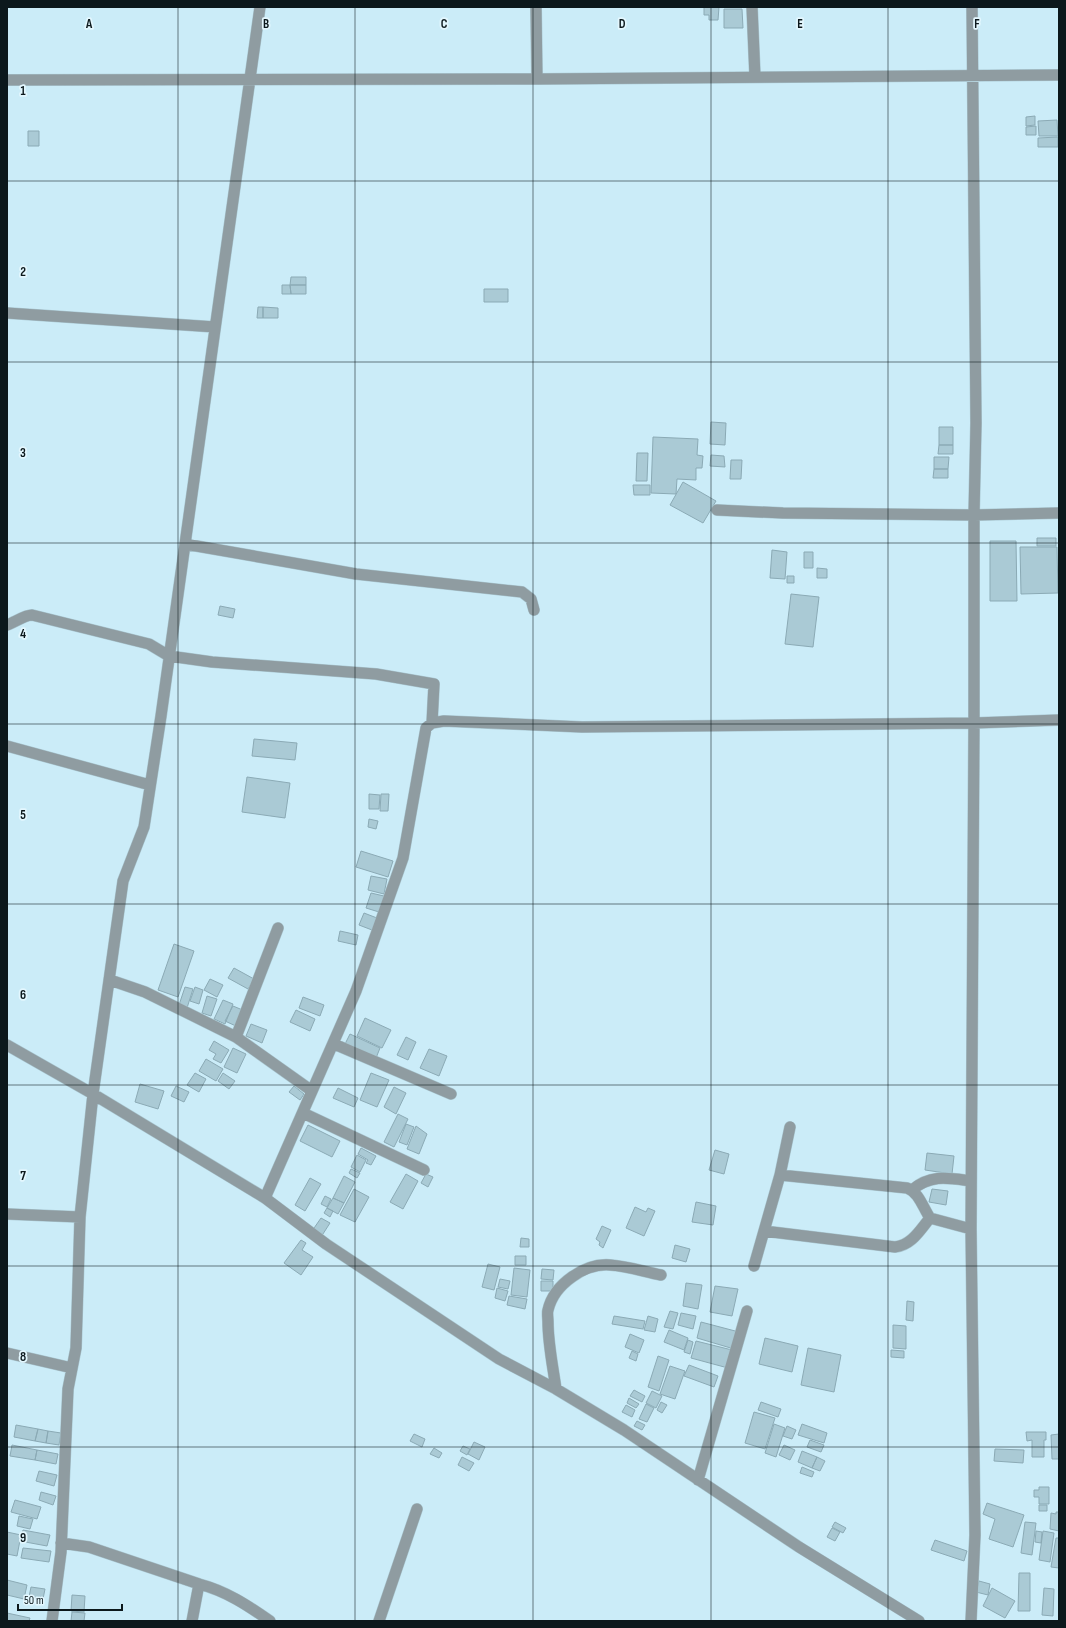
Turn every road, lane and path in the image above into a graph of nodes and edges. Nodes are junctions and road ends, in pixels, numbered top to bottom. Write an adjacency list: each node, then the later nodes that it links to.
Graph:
1 (260, 7): 10 (street)
2 (536, 7): 8 (street)
3 (752, 7): 7 (street)
4 (972, 7): 6 (street)
5 (1059, 75): 6 (street)
6 (972, 76): 7 (street); 15 (street)
7 (755, 77): 8 (street)
8 (537, 79): 10 (street)
9 (7, 80): 10 (street)
10 (249, 80): 12 (street)
11 (7, 313): 12 (street)
12 (215, 327): 16 (street)
13 (717, 510): 15 (street)
14 (1059, 513): 15 (street)
15 (974, 515): 22 (street)
16 (185, 544): 17 (street); 19 (street)
17 (534, 610)
18 (7, 625): 19 (street)
19 (169, 656): 21 (street); 24 (street)
20 (1059, 720): 22 (street)
21 (432, 723): 22 (street); 28 (street)
22 (974, 723): 37 (street)
23 (7, 746): 24 (street)
24 (150, 785): 26 (street)
25 (278, 928): 27 (street)
26 (110, 980): 27 (street); 31 (street)
27 (236, 1038): 30 (street)
28 (334, 1044): 30 (street); 32 (street)
29 (7, 1045): 31 (street)
30 (312, 1090): 33 (street)
31 (94, 1094): 39 (street); 41 (street)
32 (450, 1094)
33 (303, 1113): 35 (street); 39 (street)
34 (790, 1128): 36 (street)
35 (424, 1170)
36 (780, 1175): 38 (street); 44 (street)
37 (971, 1181): 38 (street); 43 (street)
38 (912, 1190): 42 (street)
39 (265, 1198): 50 (street)
40 (7, 1214): 41 (street)
41 (80, 1217): 49 (street)
42 (930, 1218): 43 (street); 44 (street)
43 (971, 1229): 60 (street)
44 (764, 1231): 45 (street)
45 (754, 1266)
46 (662, 1275): 50 (street)
47 (747, 1311): 51 (street)
48 (7, 1353): 49 (street)
49 (72, 1368): 53 (street)
50 (556, 1389): 51 (street)
51 (698, 1480): 59 (street)
52 (417, 1509): 58 (street)
53 (61, 1543): 54 (street); 55 (street)
54 (199, 1584): 56 (street); 57 (street)
55 (52, 1621)
56 (192, 1621)
57 (270, 1621)
58 (379, 1621)
59 (919, 1621)
60 (971, 1621)

